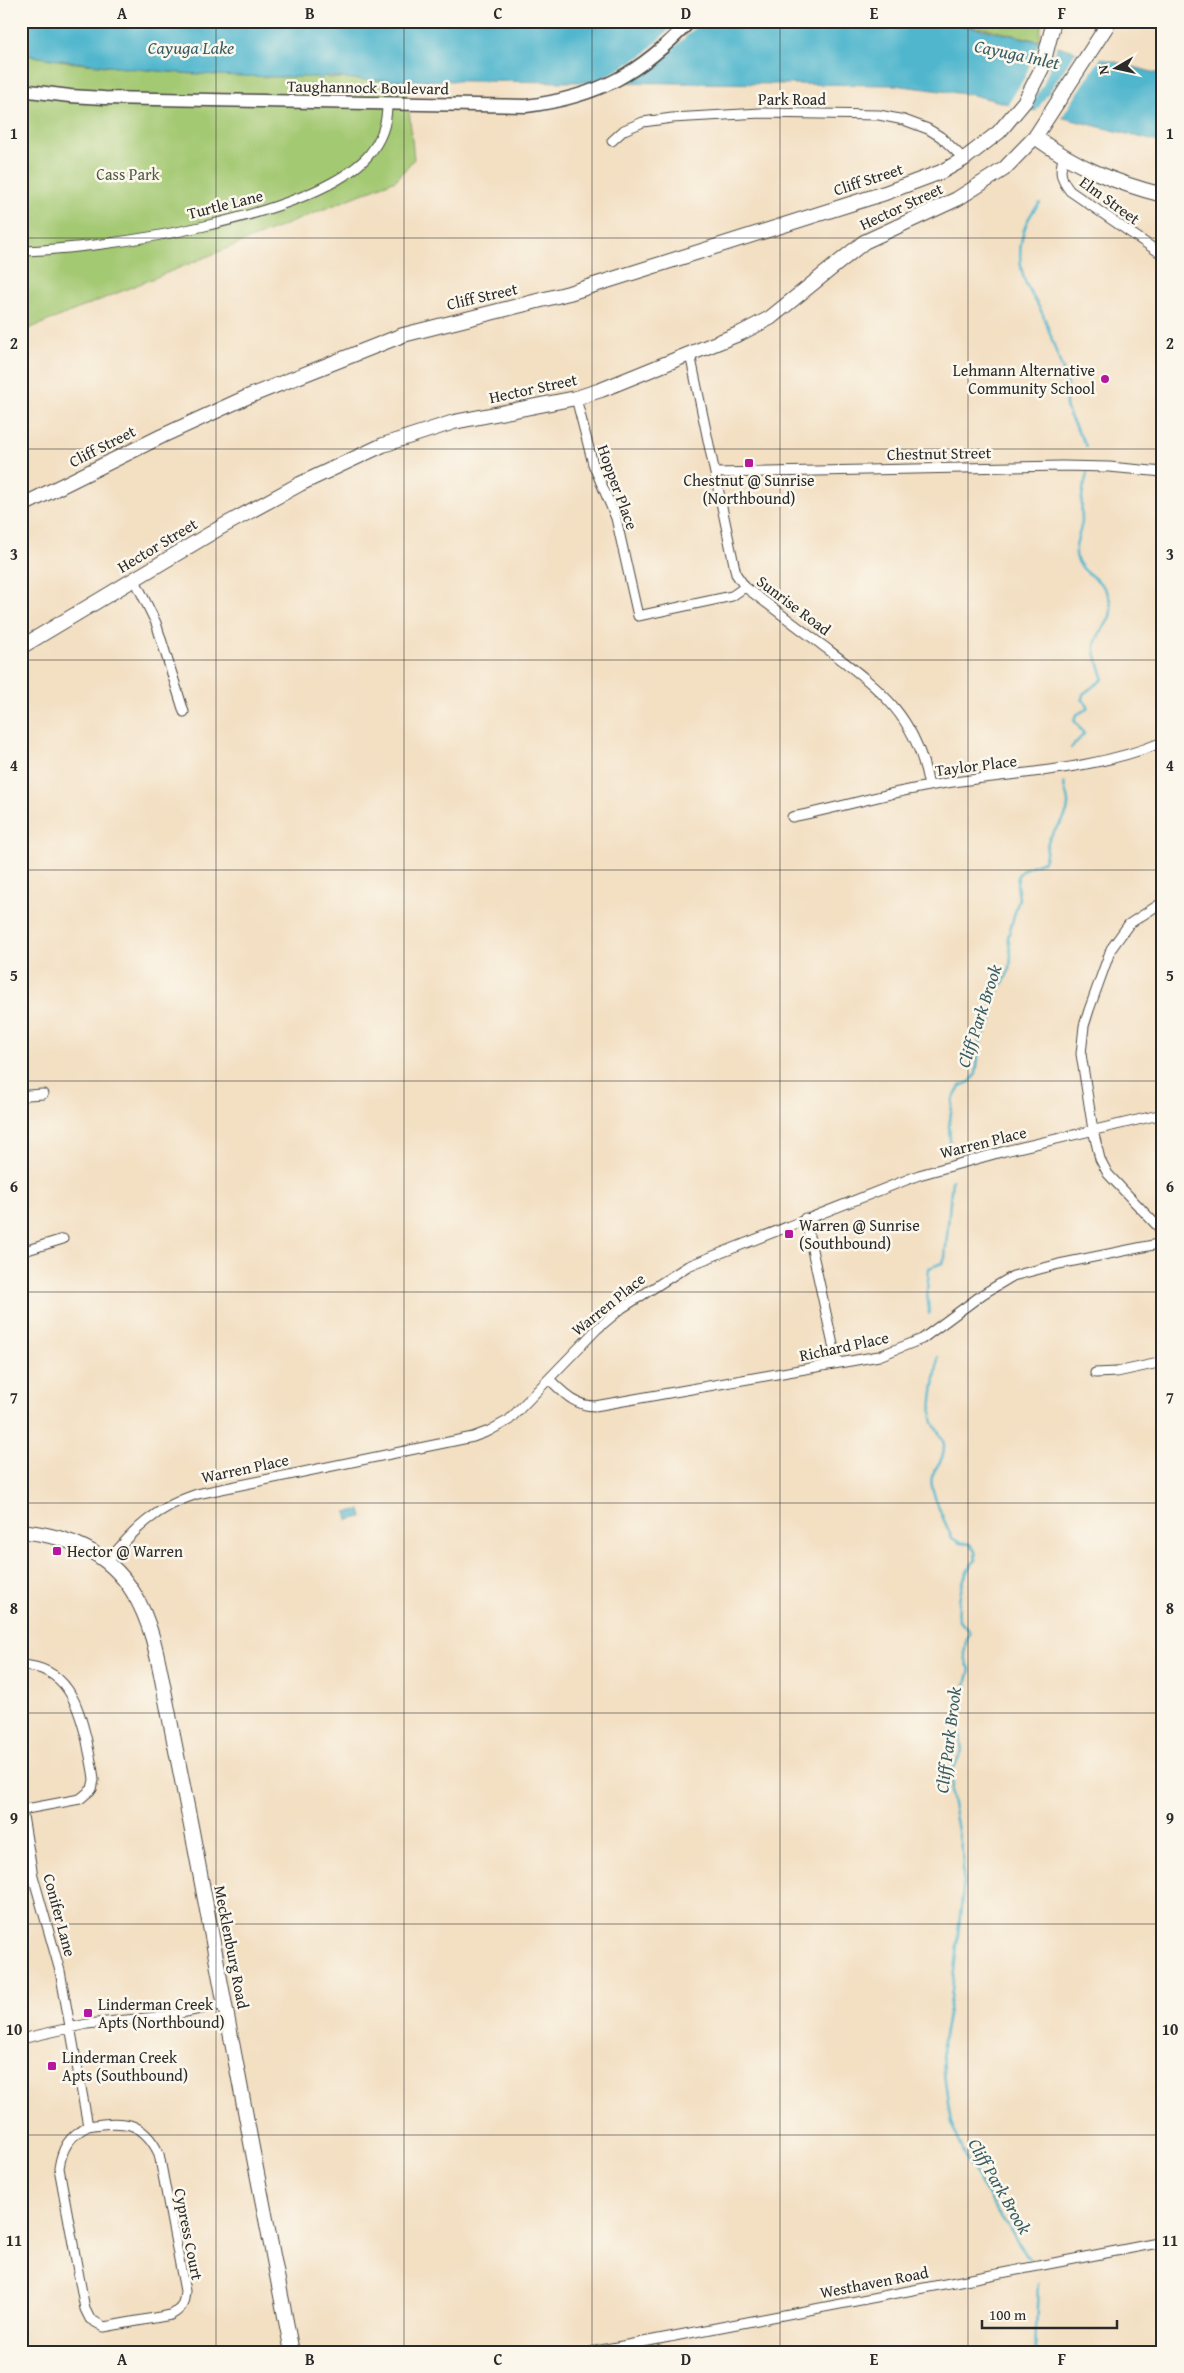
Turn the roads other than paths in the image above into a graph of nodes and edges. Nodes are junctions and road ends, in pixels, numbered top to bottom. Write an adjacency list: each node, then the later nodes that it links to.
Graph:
1 (690, 21): 5 (main road, Taughannock Boulevard)
2 (1110, 21): 6 (main road, Hector Street)
3 (1053, 28): 9 (main road, Cliff Street)
4 (21, 90): 5 (main road, Taughannock Boulevard)
5 (387, 104): 11 (street, Turtle Lane)
6 (1035, 137): 8 (main road); 13 (main road, Hector Street)
7 (612, 141): 9 (street, Park Road)
8 (1064, 156): 10 (main road); 12 (street, Elm Street)
9 (964, 159): 17 (main road, Cliff Street)
10 (1163, 195)
11 (21, 251)
12 (1163, 255)
13 (690, 354): 14 (main road, Hector Street); 16 (street, Sunrise Road)
14 (576, 398): 18 (main road, Hector Street); 19 (street, Hopper Place)
15 (1163, 472): 16 (street, Chestnut Street)
16 (715, 473): 19 (street, Sunrise Road)
17 (21, 506)
18 (134, 578): 20 (main road, Hector Street); 21 (street)
19 (745, 588): 23 (street, Sunrise Road)
20 (21, 648)
21 (184, 712)
22 (1163, 742): 23 (street, Taylor Place)
23 (929, 786): 24 (street, Taylor Place)
24 (792, 817)
25 (1163, 902): 29 (street)
26 (43, 1094): 27 (street)
27 (21, 1098)
28 (1163, 1114): 29 (street, Warren Place)
29 (1093, 1130): 30 (street, Warren Place); 31 (street)
30 (805, 1218): 36 (street); 38 (street, Warren Place)
31 (1163, 1232)
32 (64, 1239): 34 (street)
33 (1163, 1244): 36 (street, Richard Place)
34 (21, 1252)
35 (1163, 1362): 37 (street)
36 (838, 1364): 38 (street, Richard Place)
37 (1095, 1373)
38 (549, 1379): 40 (street, Warren Place)
39 (21, 1531): 40 (main road)
40 (108, 1562): 43 (main road, Mecklenburg Road)
41 (21, 1665): 42 (street)
42 (22, 1810): 44 (street, Conifer Lane)
43 (225, 2004): 44 (street); 48 (main road, Mecklenburg Road)
44 (68, 2028): 45 (street); 46 (street)
45 (21, 2039)
46 (88, 2126): 46 (street, Cypress Court)
47 (1163, 2242): 49 (street, Westhaven Road)
48 (292, 2352)
49 (591, 2352)

